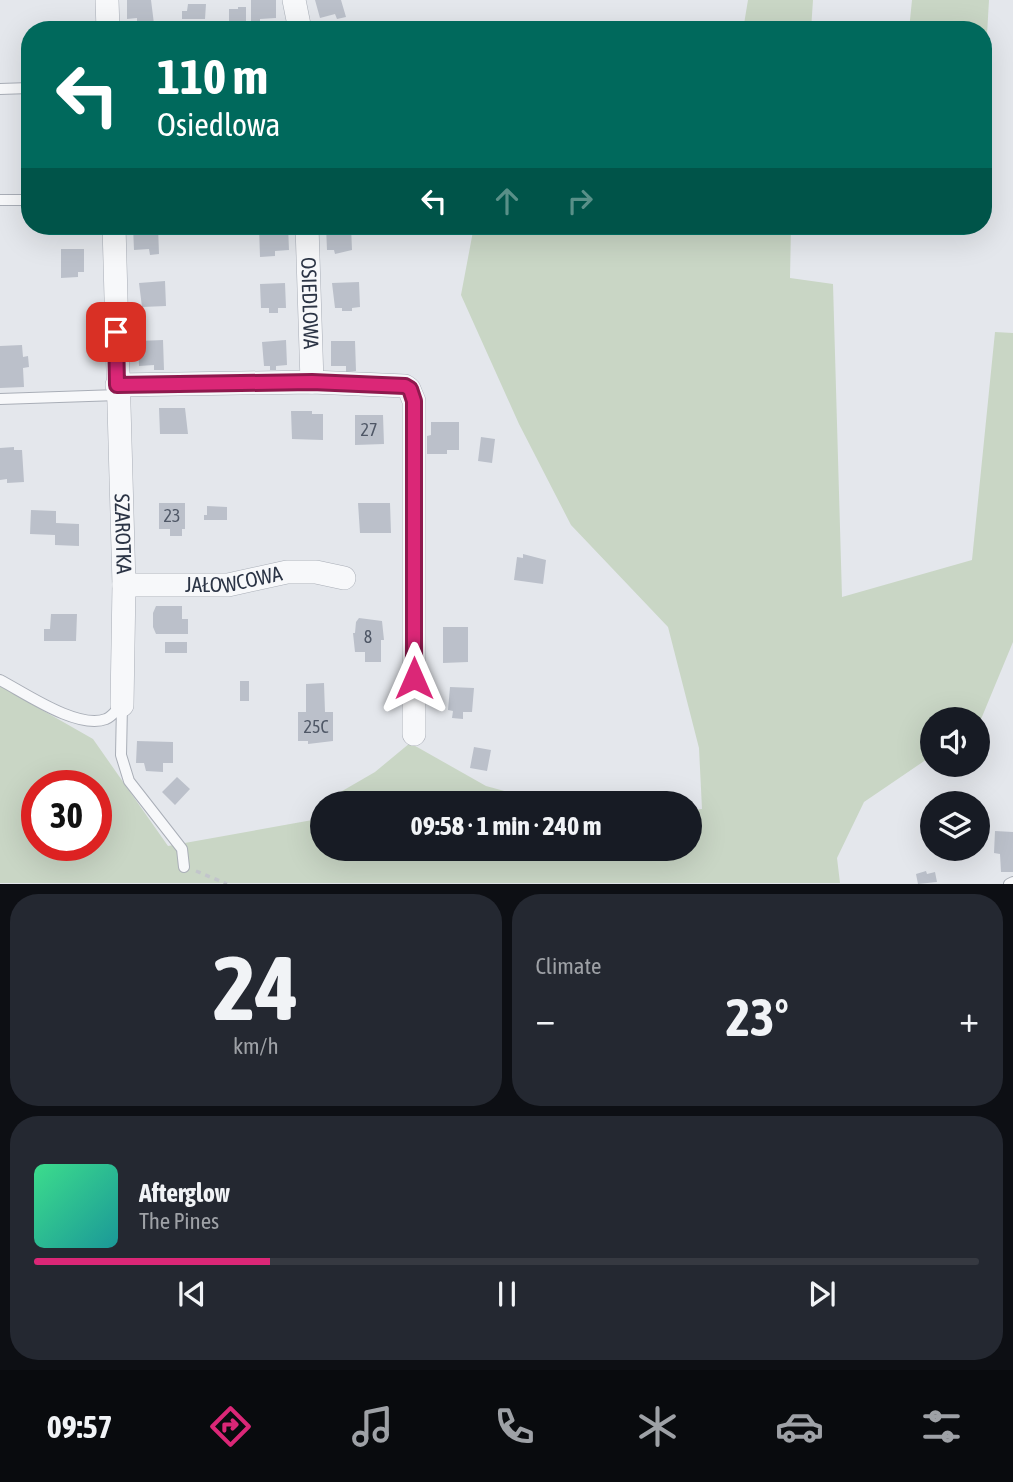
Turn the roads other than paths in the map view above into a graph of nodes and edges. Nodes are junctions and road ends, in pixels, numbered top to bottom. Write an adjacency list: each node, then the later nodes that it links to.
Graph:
1 (107, 0): 3 (street)
2 (295, 0): 4 (street)
3 (108, 21)
4 (298, 21)
5 (21, 88): 6 (lane)
6 (0, 89)
7 (0, 200): 8 (lane)
8 (21, 200)
9 (114, 235): 12 (street, SZAROTKA)
10 (307, 235): 11 (street, OSIEDLOWA)
11 (312, 382): 12 (street, OSIEDLOWA); 18 (street, OSIEDLOWA)
12 (117, 390): 13 (lane); 15 (street, SZAROTKA)
13 (0, 399)
14 (344, 578): 15 (street, JAŁOWCOWA)
15 (124, 584): 17 (street, SZAROTKA)
16 (0, 680): 17 (lane)
17 (122, 705): 19 (lane)
18 (414, 734)
19 (184, 867)

